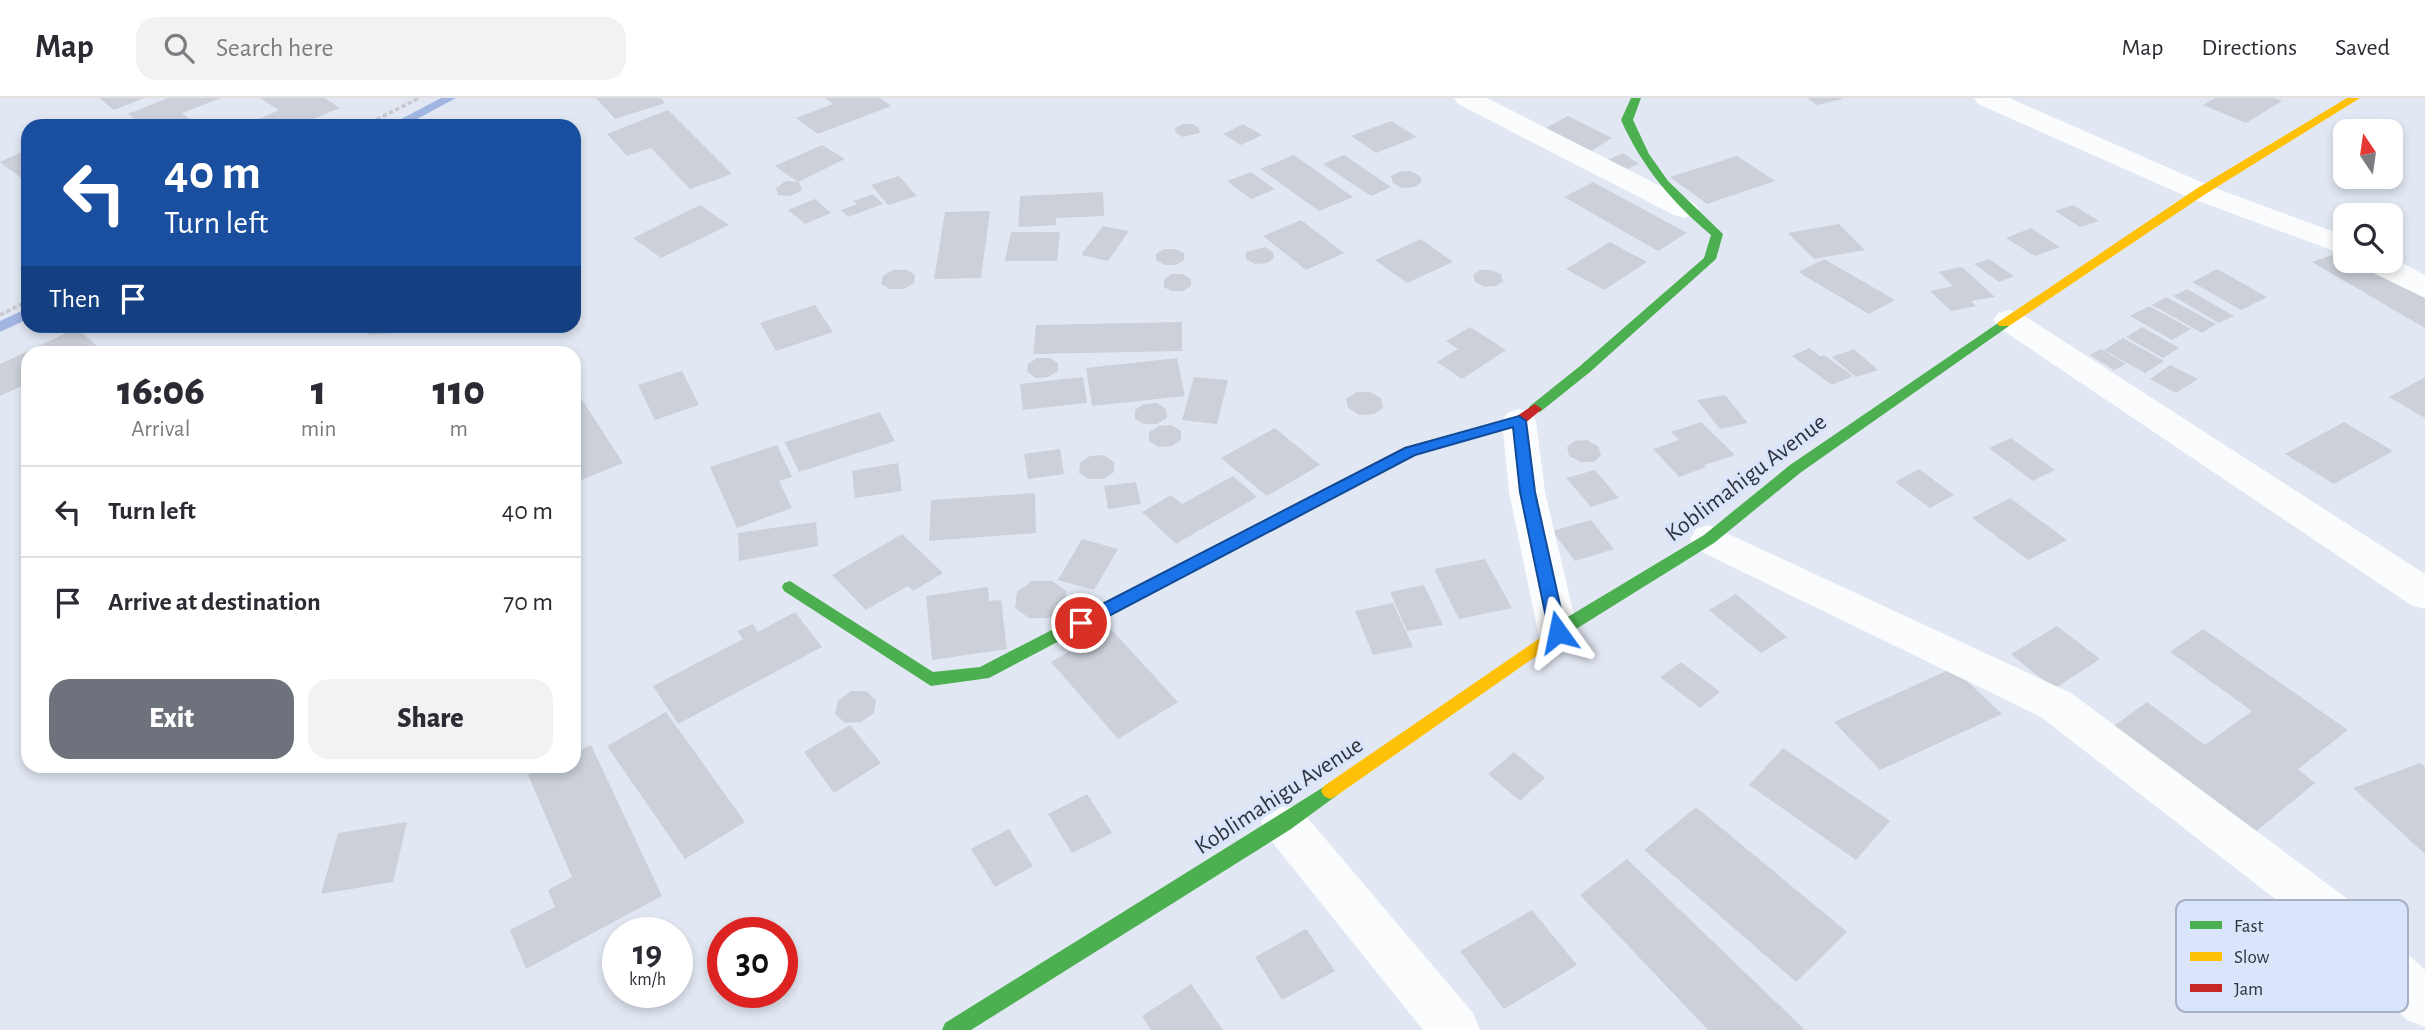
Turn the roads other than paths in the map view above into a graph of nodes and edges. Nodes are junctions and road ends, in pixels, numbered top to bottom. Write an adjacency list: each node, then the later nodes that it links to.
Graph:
1 (1467, 98): 6 (street)
2 (1636, 98): 6 (street)
3 (1987, 98): 5 (street)
4 (2355, 98): 5 (street, Koblimahigu Avenue)
5 (2200, 192): 7 (street); 10 (street, Koblimahigu Avenue)
6 (1684, 209): 11 (street)
7 (2333, 242)
8 (2397, 273): 9 (street)
9 (2425, 288)
10 (2009, 320): 12 (street, Koblimahigu Avenue); 14 (street)
11 (1519, 421): 13 (street); 15 (street)
12 (1709, 539): 15 (street, Koblimahigu Avenue); 17 (street)
13 (790, 587)
14 (2425, 594)
15 (1558, 632): 16 (street, Koblimahigu Avenue)
16 (1284, 823): 20 (street, Koblimahigu Avenue); 21 (street)
17 (2312, 900)
18 (2408, 987): 19 (street)
19 (2425, 1003)
20 (952, 1030)
21 (1455, 1030)

